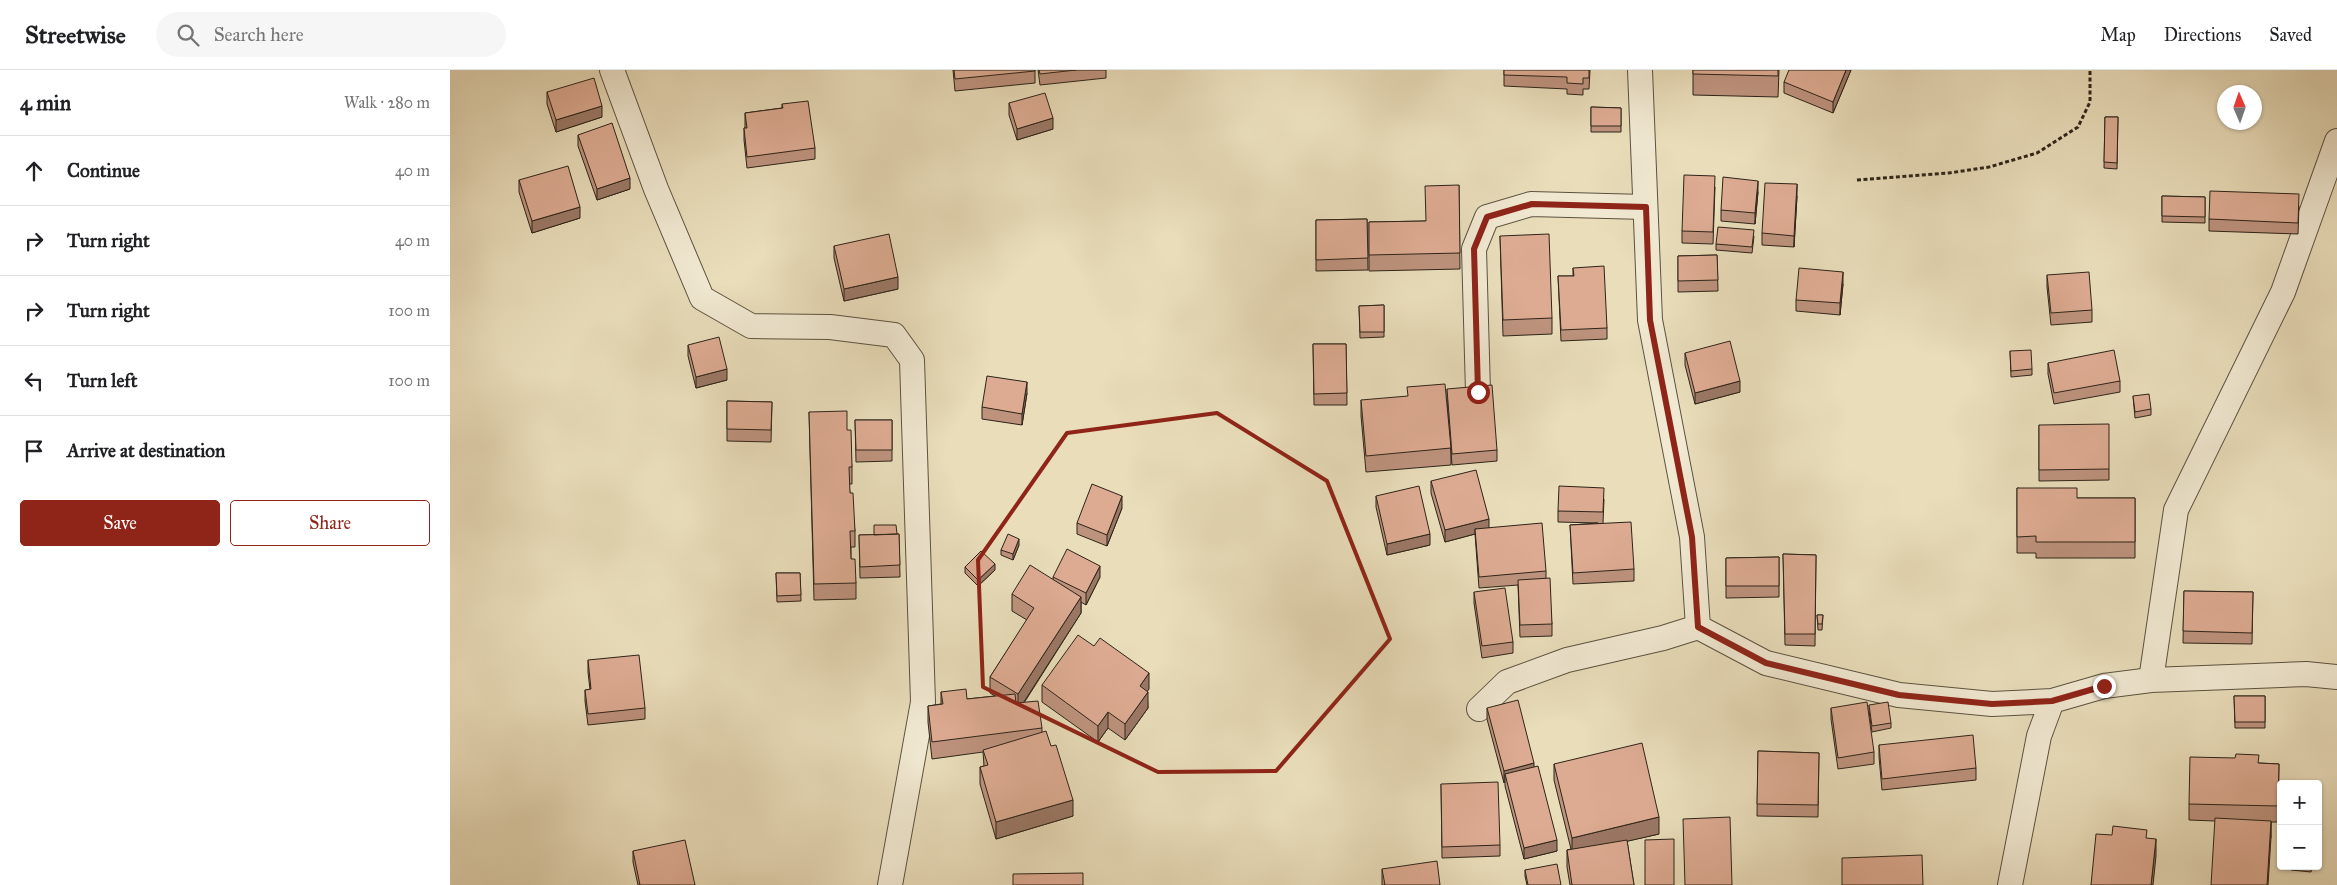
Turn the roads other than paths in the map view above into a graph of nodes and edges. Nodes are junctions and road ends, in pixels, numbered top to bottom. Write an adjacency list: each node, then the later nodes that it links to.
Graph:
1 (612, 70): 11 (street)
2 (1640, 70): 4 (street)
3 (2337, 141): 8 (street)
4 (1646, 207): 5 (street); 6 (street)
5 (1478, 392)
6 (1698, 627): 9 (street); 10 (street)
7 (2337, 677): 8 (street)
8 (2151, 680): 9 (street)
9 (2052, 701): 12 (street)
10 (1479, 709)
11 (890, 885)
12 (2010, 885)

